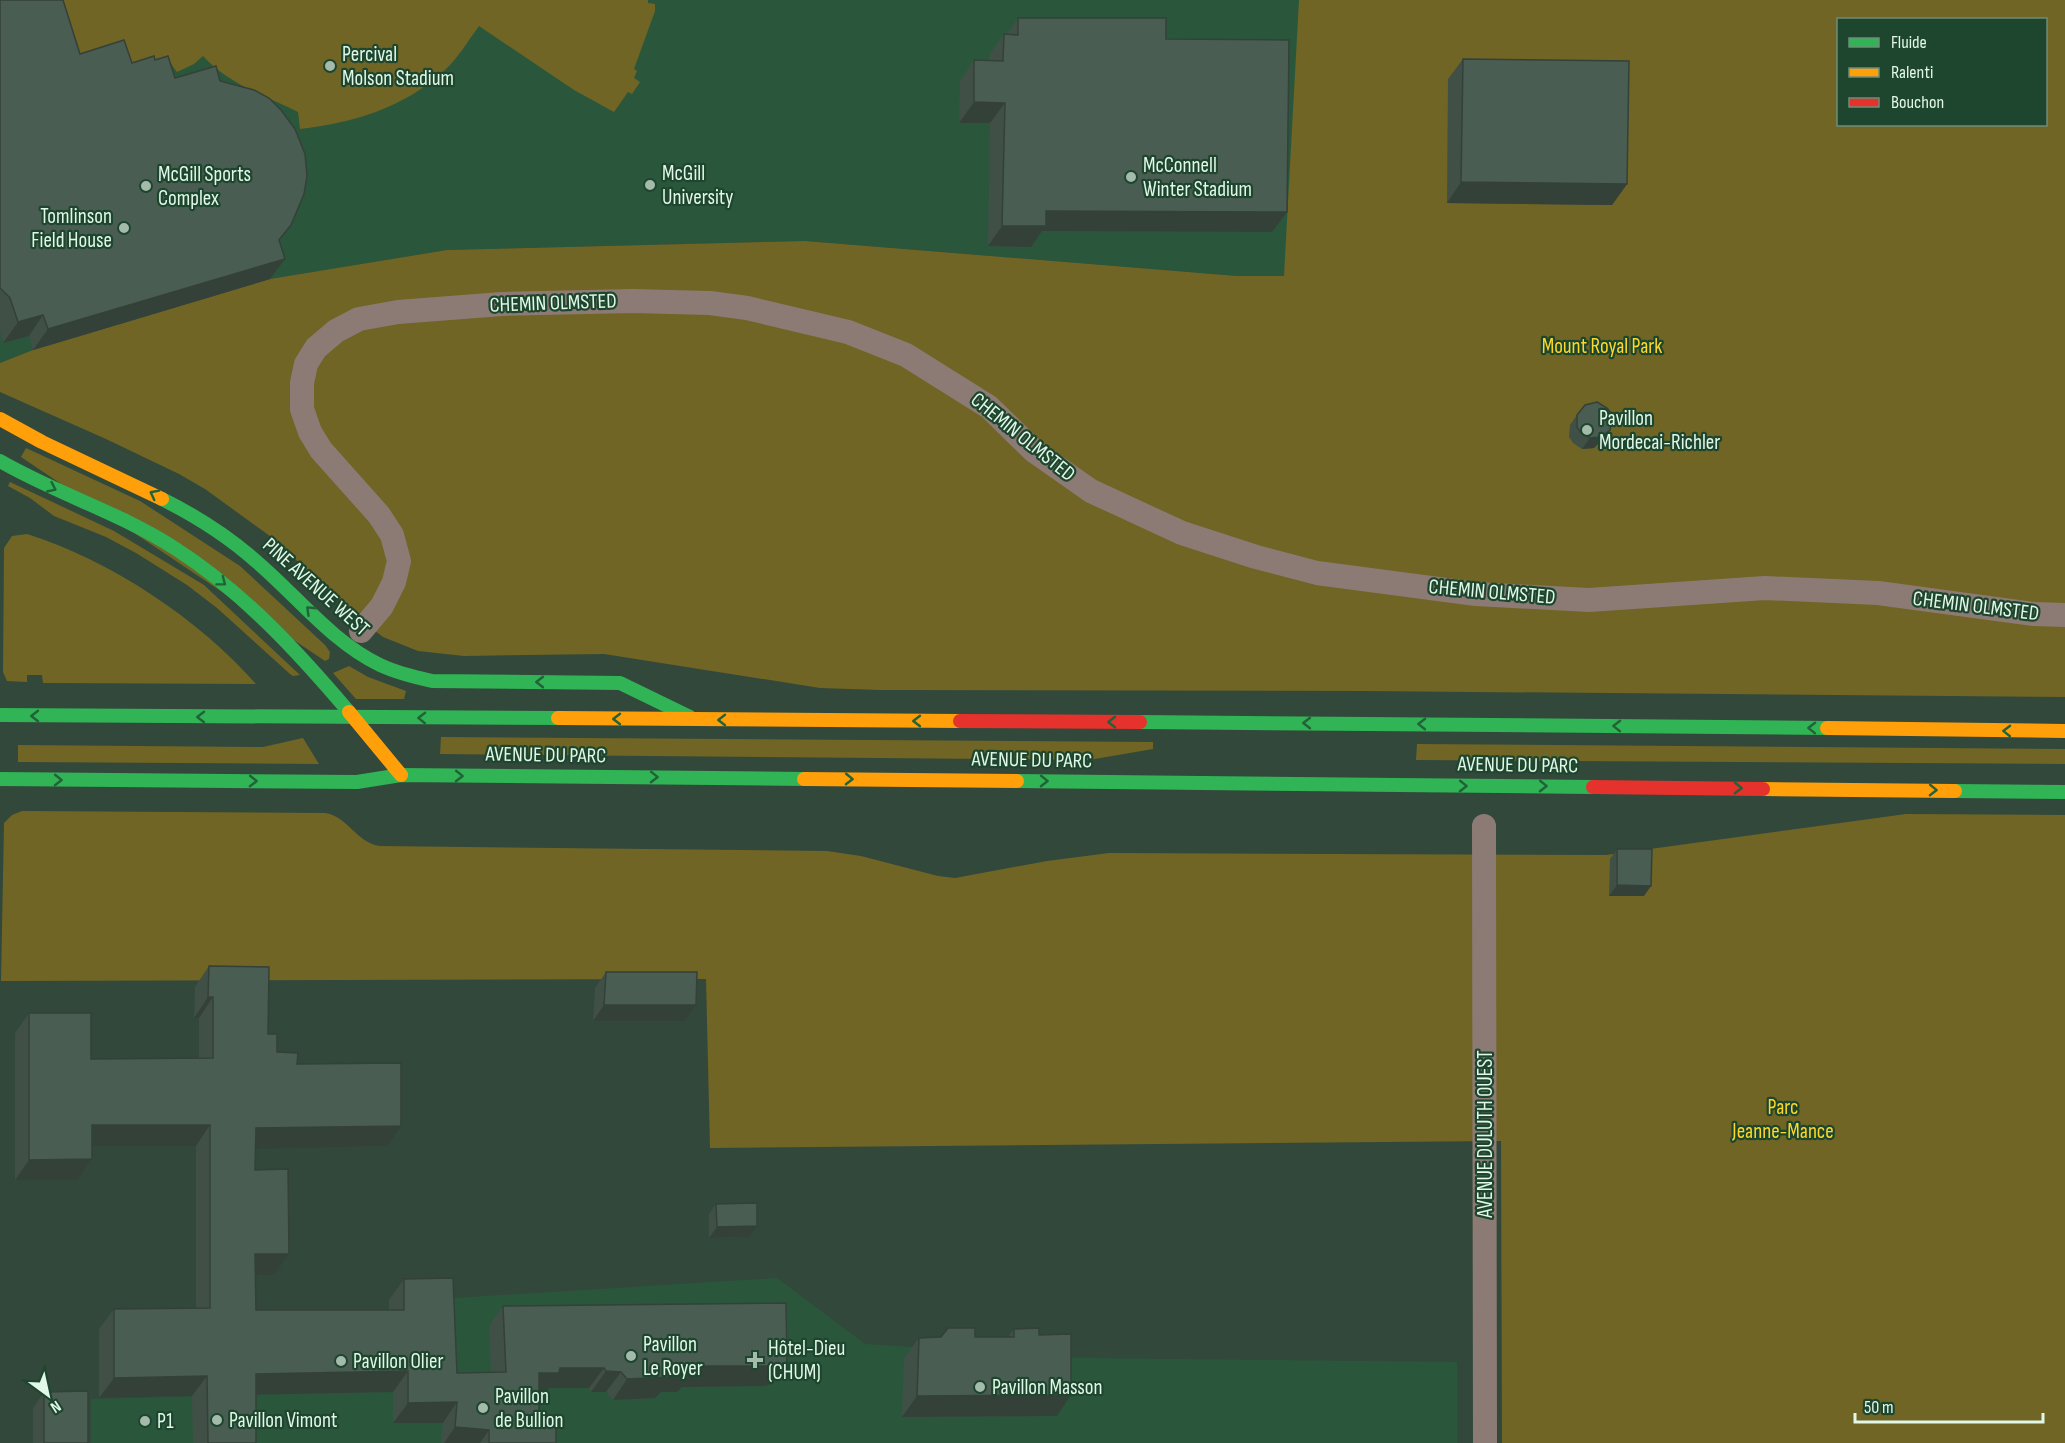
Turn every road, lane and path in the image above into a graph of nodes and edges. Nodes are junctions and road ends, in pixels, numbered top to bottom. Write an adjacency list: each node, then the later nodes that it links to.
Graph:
1 (0, 419): 7 (main road, PINE AVENUE WEST, one-way to 1)
2 (0, 461): 6 (main road, one-way to 6)
3 (2065, 615): 4 (street, CHEMIN OLMSTED)
4 (361, 631)
5 (0, 716): 6 (main road, AVENUE DU PARC, one-way to 5)
6 (353, 717): 7 (main road, AVENUE DU PARC, one-way to 6); 9 (main road)
7 (697, 720): 8 (main road, AVENUE DU PARC, one-way to 7)
8 (2065, 731)
9 (401, 775): 10 (main road, AVENUE DU PARC, one-way to 9); 11 (main road, AVENUE DU PARC, one-way to 11)
10 (0, 779)
11 (2065, 792)
12 (1484, 826): 13 (street, AVENUE DULUTH OUEST)
13 (1485, 1443)

